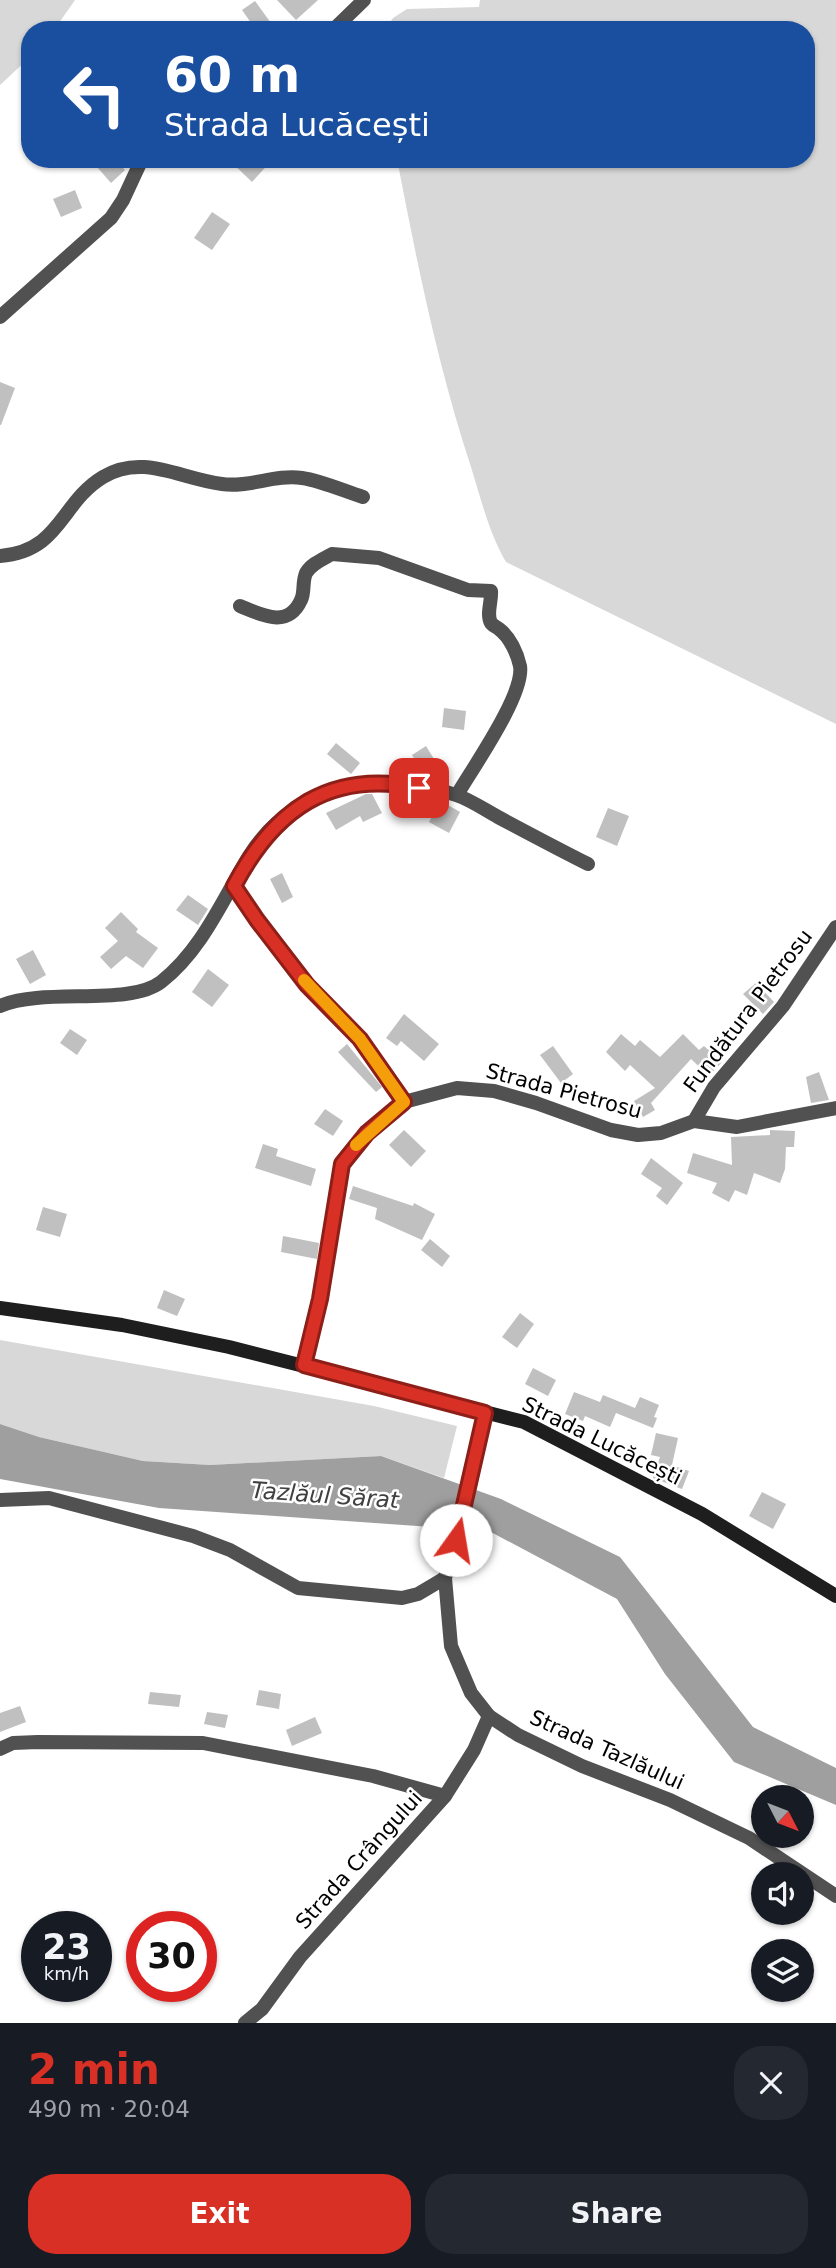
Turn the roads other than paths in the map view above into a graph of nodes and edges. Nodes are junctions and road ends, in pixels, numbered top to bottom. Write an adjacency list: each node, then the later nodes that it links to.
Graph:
1 (364, 0): 2 (street)
2 (342, 21)
3 (138, 168): 4 (street)
4 (0, 316)
5 (363, 497): 6 (street)
6 (0, 556)
7 (240, 606): 8 (street)
8 (457, 795): 9 (street); 10 (street)
9 (588, 864)
10 (234, 886): 12 (street); 13 (street)
11 (836, 927): 15 (street, Fundătura Pietrosu)
12 (0, 1006)
13 (404, 1102): 15 (street, Strada Pietrosu); 17 (street, Strada Pietrosu)
14 (836, 1108): 15 (street, Strada Pietrosu)
15 (694, 1121)
16 (0, 1308): 17 (main road, Strada Lucăcești)
17 (304, 1365): 18 (main road, Strada Lucăcești)
18 (485, 1413): 20 (street, Strada Tazlăului); 21 (main road, Strada Lucăcești)
19 (0, 1500): 20 (street)
20 (445, 1578): 22 (street, Strada Tazlăului)
21 (836, 1596)
22 (489, 1716): 24 (street, Strada Crângului); 25 (street, Strada Tazlăului)
23 (0, 1748): 24 (street)
24 (445, 1796): 26 (street, Strada Crângului)
25 (836, 1896)
26 (245, 2023)

